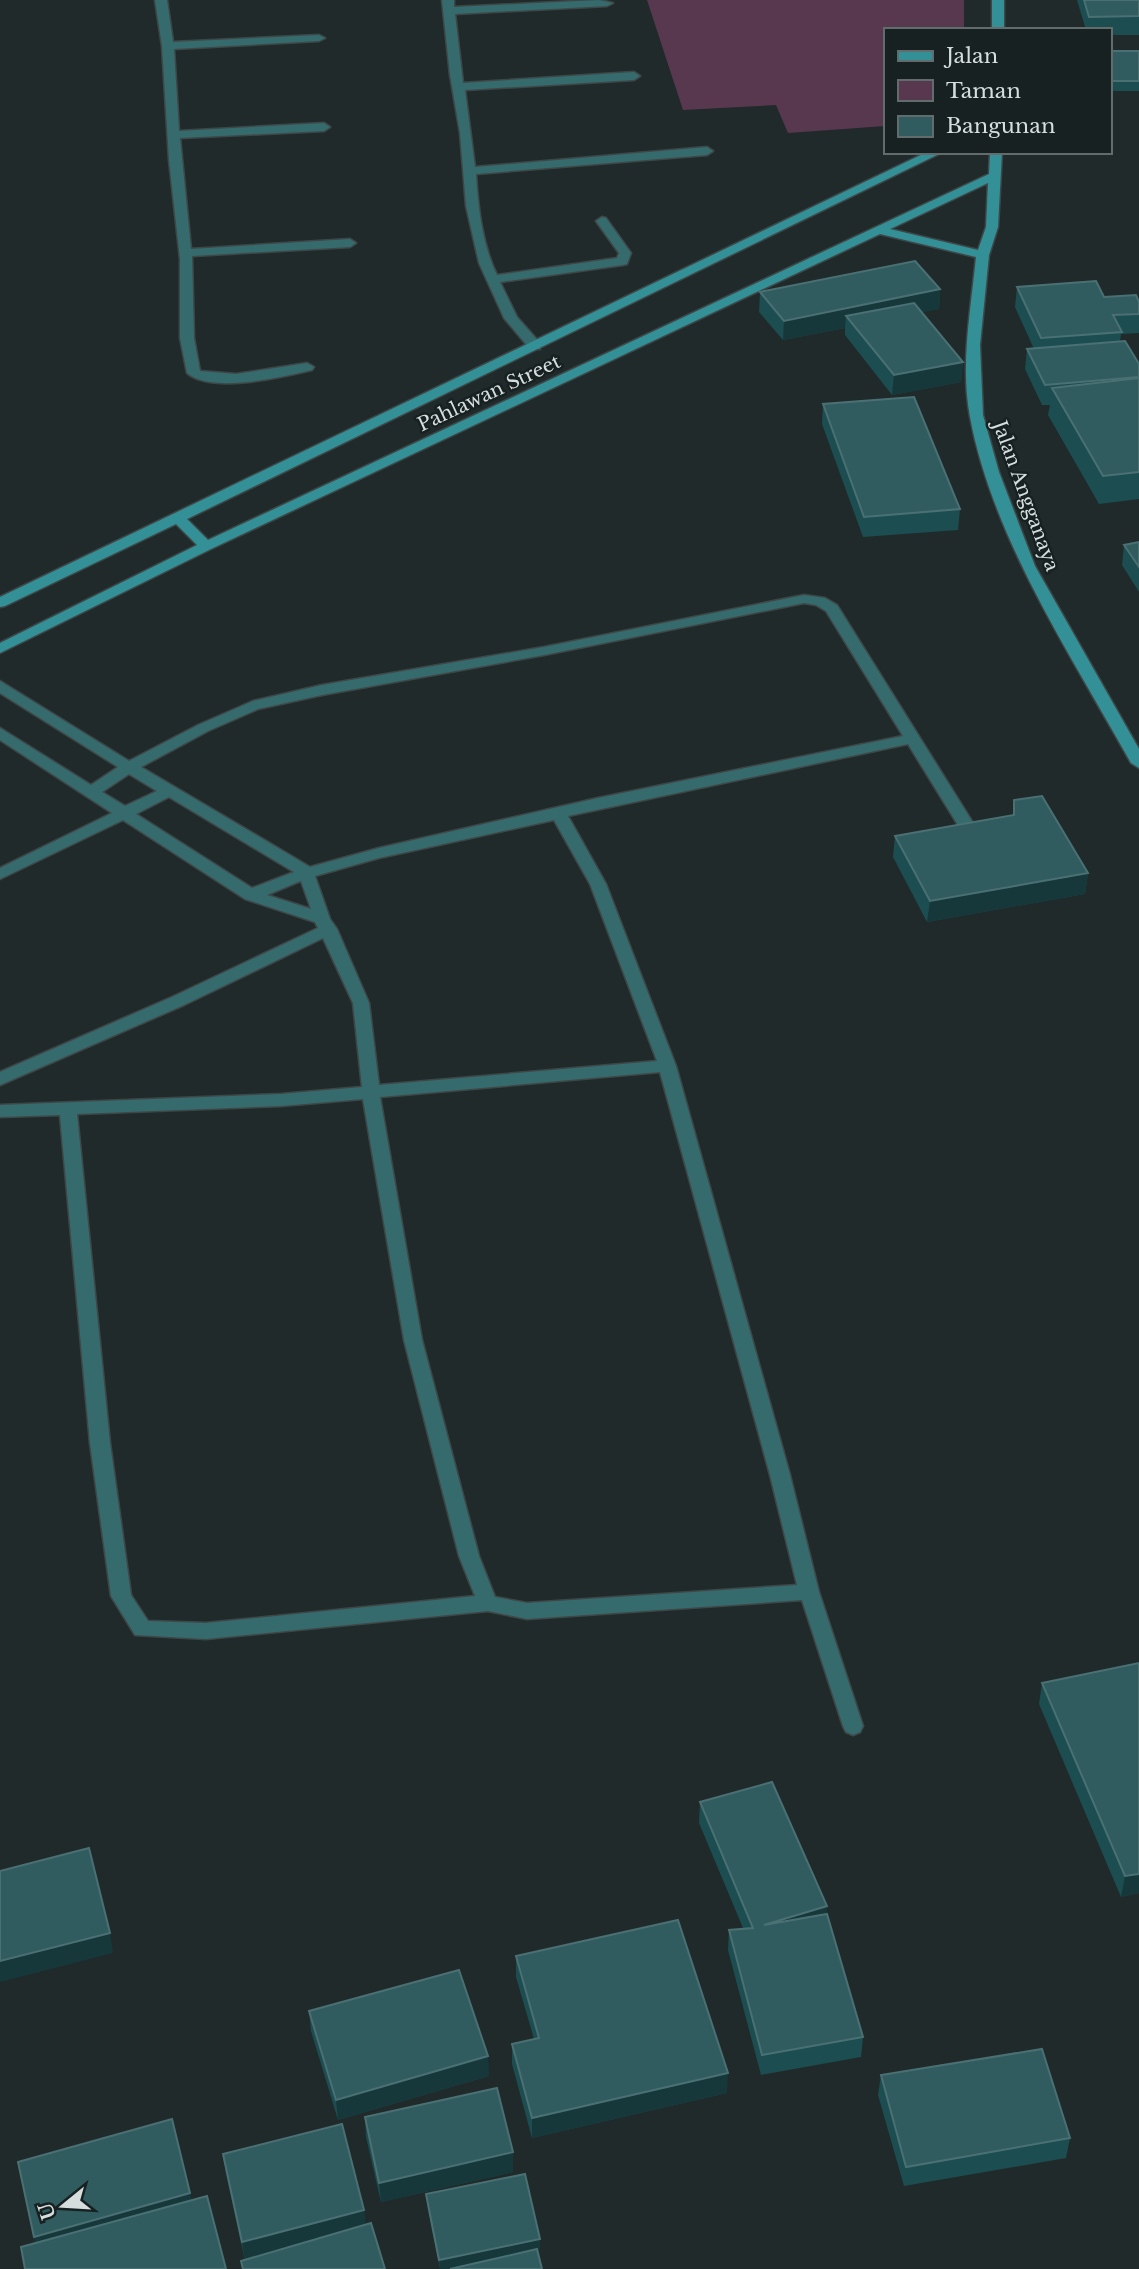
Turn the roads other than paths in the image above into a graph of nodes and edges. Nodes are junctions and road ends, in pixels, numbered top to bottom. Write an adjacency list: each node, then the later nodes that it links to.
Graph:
1 (161, 0): 7 (street)
2 (999, 0): 5 (street)
3 (607, 3): 4 (street)
4 (449, 5): 9 (street)
5 (998, 28)
6 (319, 38): 7 (street)
7 (168, 46): 11 (street)
8 (634, 76): 9 (street)
9 (458, 87): 15 (street)
10 (324, 127): 11 (street)
11 (173, 135): 20 (street)
12 (707, 151): 15 (street)
13 (933, 154): 23 (street, Pahlawan Street)
14 (996, 154): 16 (street, Jalan Angganaya)
15 (469, 171): 22 (street)
16 (996, 175): 18 (street, Pahlawan Street); 21 (street, Jalan Angganaya)
17 (603, 221): 22 (street)
18 (881, 231): 21 (street); 26 (street, Pahlawan Street)
19 (350, 243): 20 (street)
20 (185, 253): 24 (street)
21 (983, 255): 32 (street, Jalan Angganaya)
22 (493, 279): 23 (street)
23 (535, 346): 25 (street, Pahlawan Street)
24 (307, 367)
25 (177, 517): 26 (street); 27 (street, Pahlawan Street)
26 (206, 546): 28 (street, Pahlawan Street)
27 (0, 603)
28 (0, 649)
29 (0, 686): 33 (street)
30 (0, 733): 35 (street)
31 (914, 738): 33 (street); 37 (street); 38 (street)
32 (1139, 763)
33 (129, 767): 34 (street); 35 (street)
34 (169, 791): 36 (street); 39 (street)
35 (90, 792): 36 (street)
36 (121, 813): 40 (street); 41 (street)
37 (559, 814): 39 (street); 43 (street)
38 (967, 827)
39 (306, 872): 41 (street); 42 (street)
40 (0, 874)
41 (251, 895): 42 (street)
42 (325, 924): 44 (street); 45 (street)
43 (667, 1066): 45 (street); 48 (street)
44 (0, 1079)
45 (372, 1094): 46 (street); 49 (street)
46 (68, 1108): 47 (street); 49 (street)
47 (0, 1111)
48 (809, 1592): 49 (street); 50 (street)
49 (488, 1603)
50 (853, 1726)

